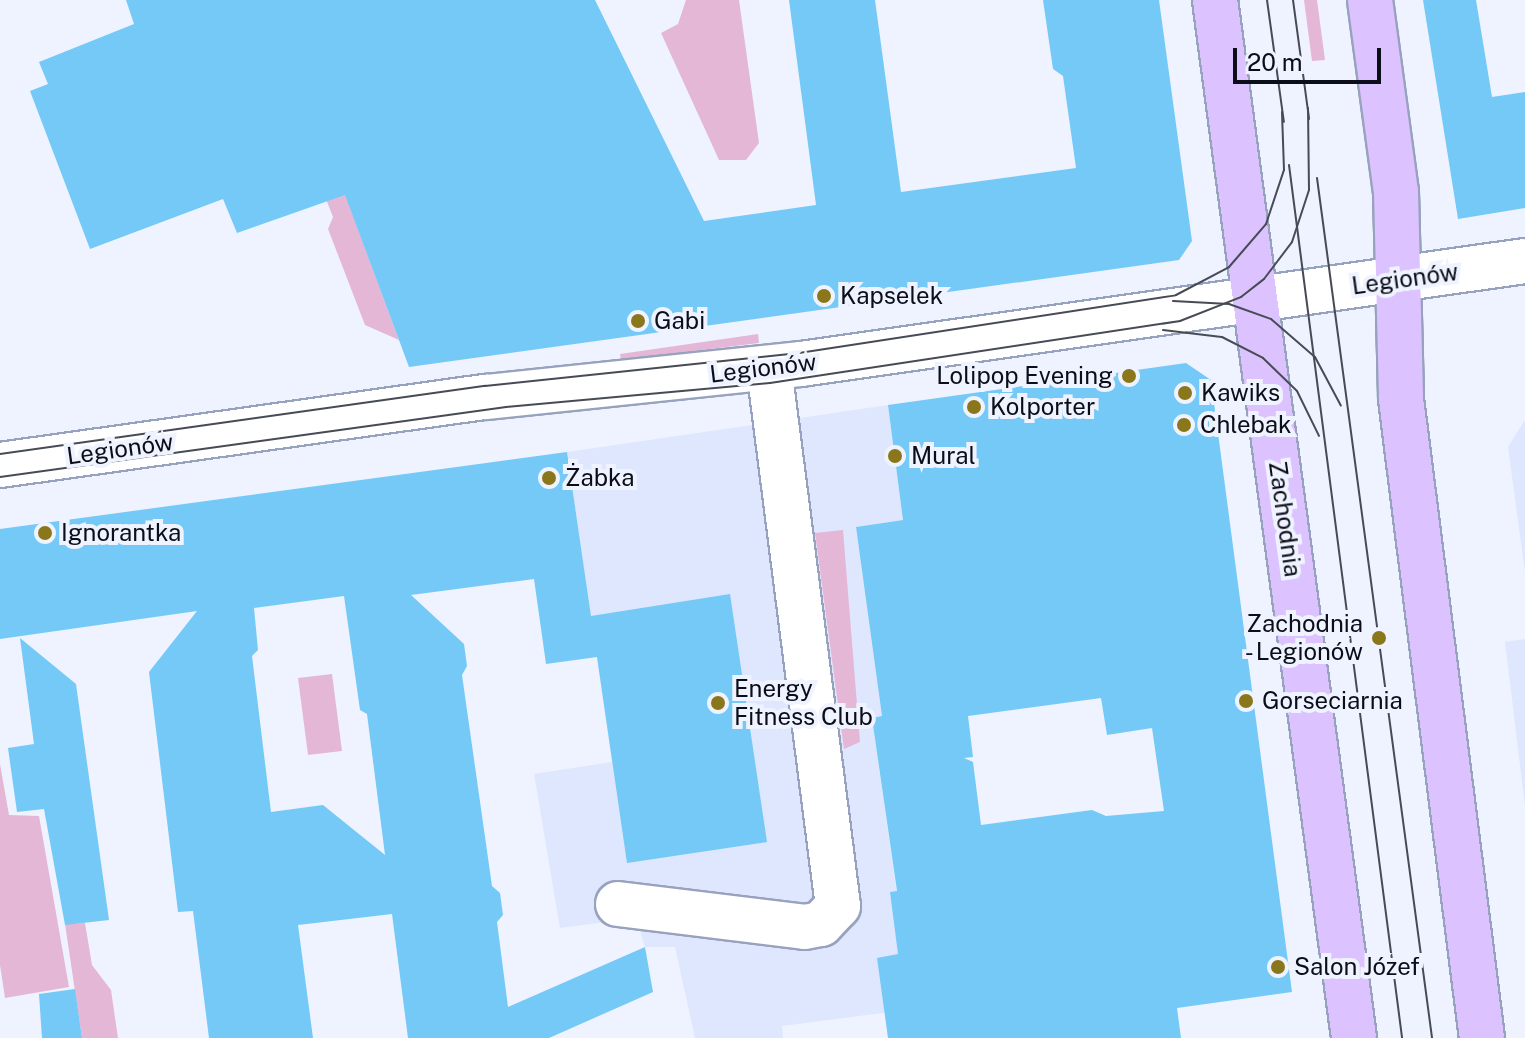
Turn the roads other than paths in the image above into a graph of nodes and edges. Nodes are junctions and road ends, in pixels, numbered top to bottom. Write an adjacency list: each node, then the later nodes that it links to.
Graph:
1 (1215, 0): 5 (main road, Zachodnia)
2 (1370, 0): 4 (main road)
3 (1525, 261): 4 (street, Legionów)
4 (1397, 279): 5 (street, Legionów); 10 (main road)
5 (1255, 300): 6 (street, Legionów); 9 (main road, Zachodnia)
6 (769, 368): 7 (street, Legionów); 8 (street)
7 (0, 465)
8 (618, 904)
9 (1354, 1038)
10 (1482, 1038)

